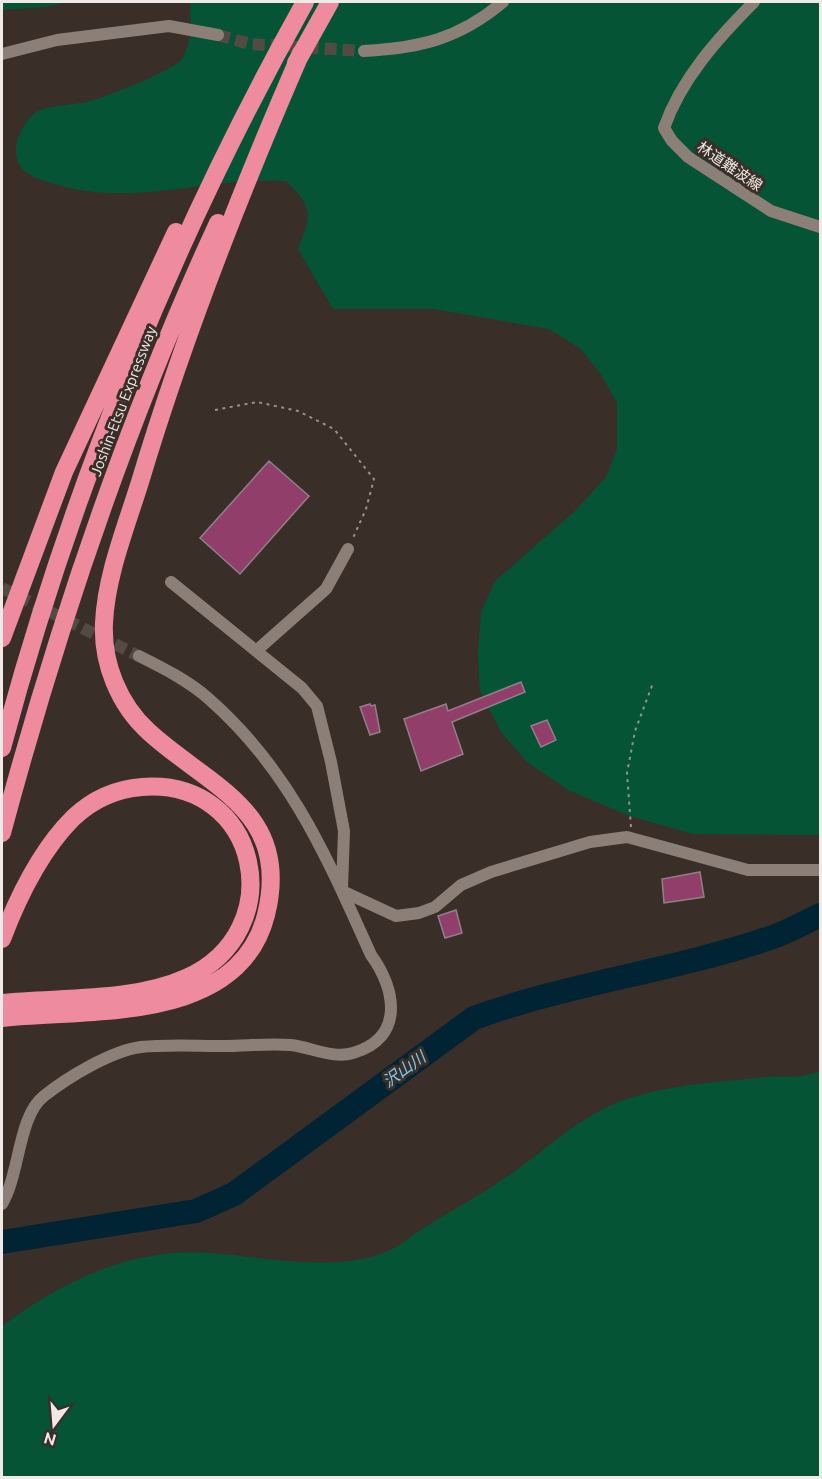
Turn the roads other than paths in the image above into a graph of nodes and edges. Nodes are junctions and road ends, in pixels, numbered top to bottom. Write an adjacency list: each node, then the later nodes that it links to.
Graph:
1 (305, 2): 5 (highway, Joshin-Etsu Expressway)
2 (330, 2): 8 (highway, Joshin-Etsu Expressway)
3 (503, 2): 7 (street)
4 (754, 2): 10 (street, 林道難波線)
5 (292, 24): 13 (highway); 16 (highway, Joshin-Etsu Expressway)
6 (218, 35): 9 (street)
7 (364, 51)
8 (302, 53): 17 (highway, Joshin-Etsu Expressway); 22 (highway)
9 (2, 54)
10 (820, 227)
11 (348, 549): 14 (street)
12 (171, 582): 14 (street)
13 (2, 638)
14 (256, 651): 19 (street)
15 (139, 656): 19 (street)
16 (2, 748)
17 (2, 833)
18 (820, 870): 19 (street)
19 (342, 891): 23 (street)
20 (2, 939): 21 (highway)
21 (2, 1003)
22 (2, 1018)
23 (2, 1204)

